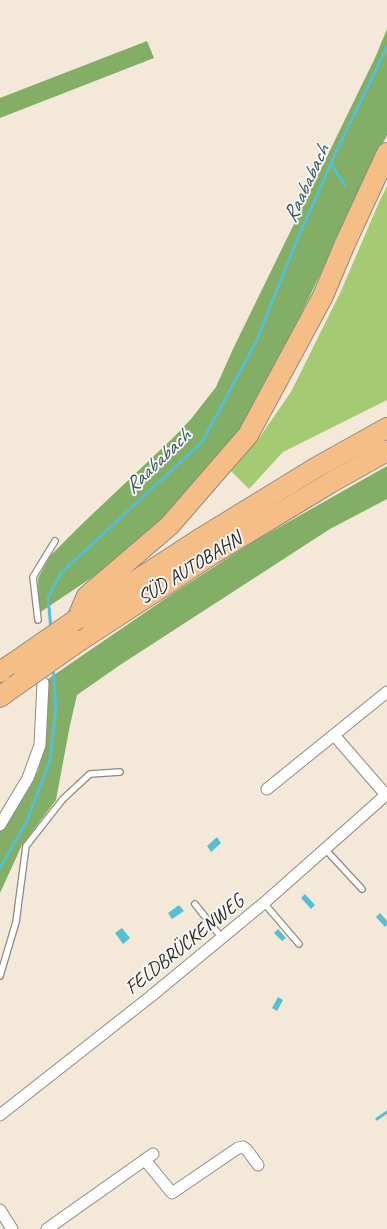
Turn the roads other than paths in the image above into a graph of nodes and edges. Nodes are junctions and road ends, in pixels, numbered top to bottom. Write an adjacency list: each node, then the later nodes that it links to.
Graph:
1 (387, 153): 6 (highway)
2 (387, 428): 6 (highway, SÜD AUTOBAHN)
3 (387, 451): 4 (highway, SÜD AUTOBAHN)
4 (378, 458): 10 (highway, SÜD AUTOBAHN, bridge)
5 (55, 541): 7 (lane)
6 (77, 619): 8 (highway, SÜD AUTOBAHN, bridge)
7 (38, 620)
8 (6, 668)
9 (43, 683): 16 (street)
10 (7, 692)
11 (387, 692): 12 (street)
12 (334, 735): 14 (street); 15 (street, FELDBRÜCKENWEG)
13 (120, 772): 23 (lane)
14 (267, 789)
15 (387, 795): 17 (street, FELDBRÜCKENWEG)
16 (0, 824)
17 (325, 849): 18 (lane); 19 (street, FELDBRÜCKENWEG)
18 (362, 889)
19 (264, 903): 21 (street, FELDBRÜCKENWEG); 22 (lane)
20 (195, 904): 21 (lane)
21 (221, 937): 24 (street, FELDBRÜCKENWEG)
22 (299, 944)
23 (0, 976)
24 (0, 1115)
25 (258, 1165): 28 (street)
26 (0, 1210): 27 (street)
27 (12, 1229)
28 (47, 1229)

